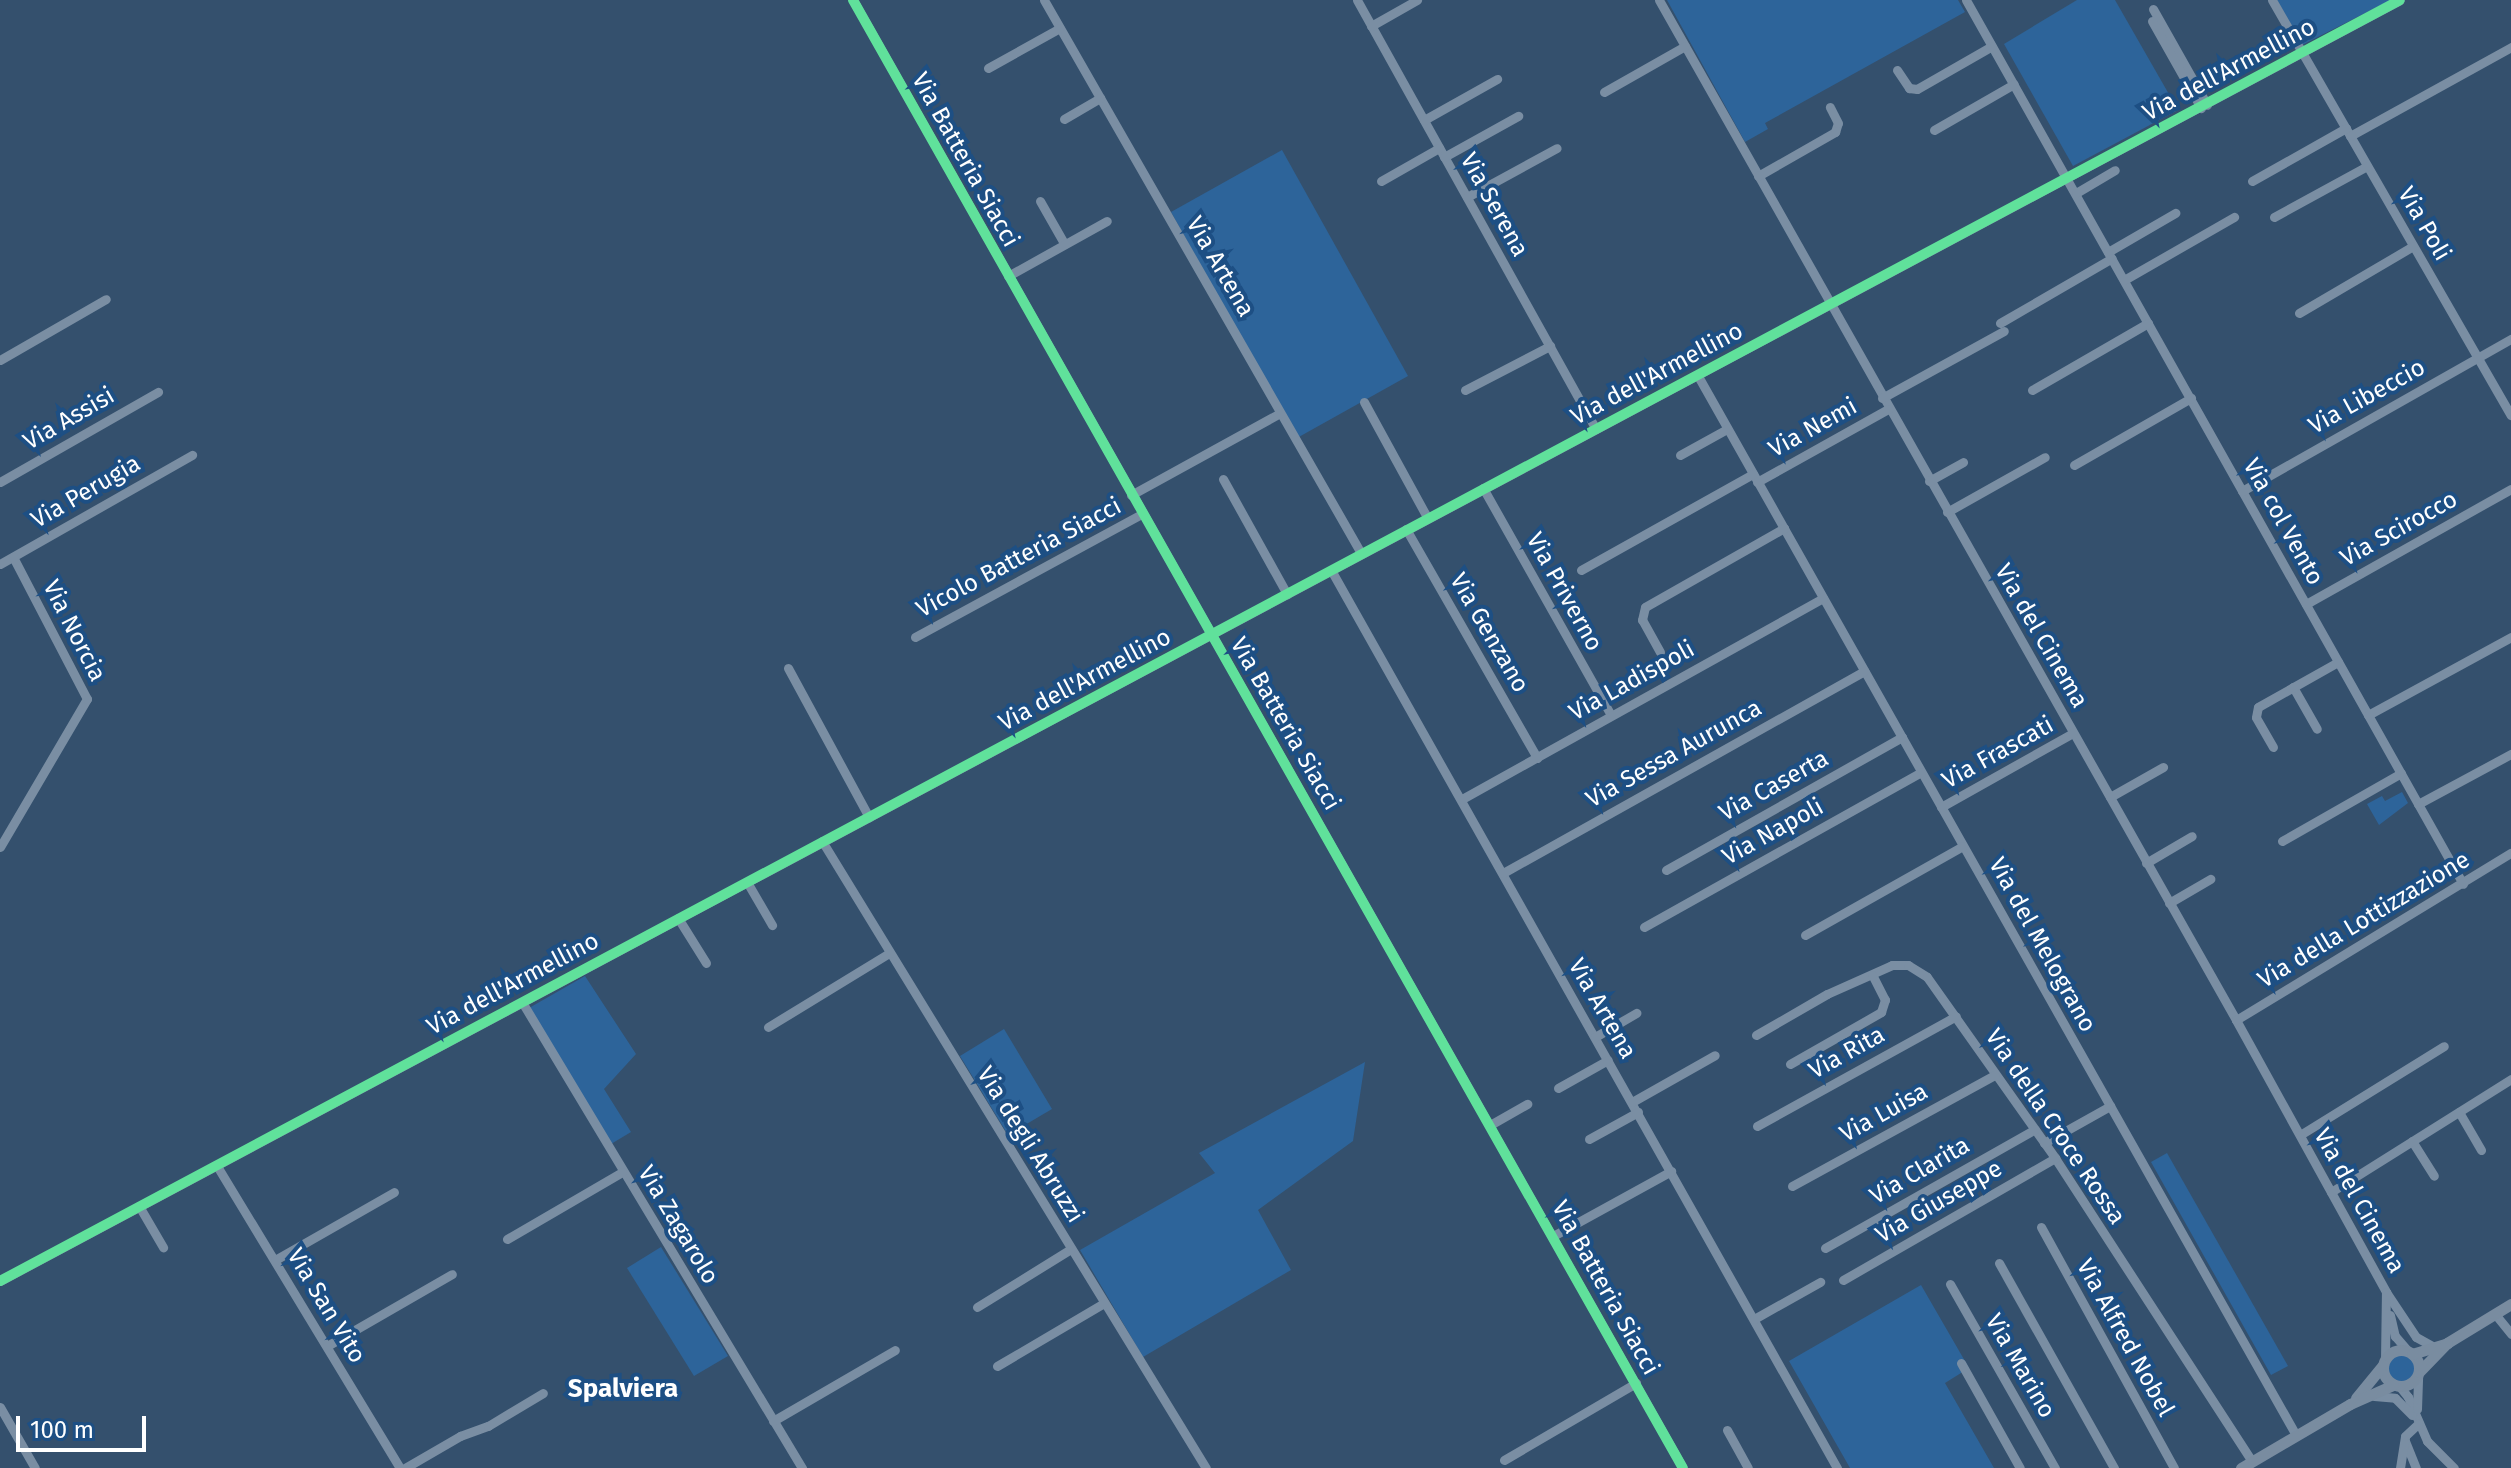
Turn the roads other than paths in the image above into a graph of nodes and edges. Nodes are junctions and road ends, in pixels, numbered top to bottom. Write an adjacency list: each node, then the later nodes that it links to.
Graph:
1 (853, 0): 48 (street, Via Batteria Siacci)
2 (1044, 0): 12 (street, Via Artena)
3 (1357, 0): 11 (street, Via Serena)
4 (1417, 0): 11 (street)
5 (1659, 0): 13 (street, Via del Cinema)
6 (1966, 0): 14 (street, Via col Vento)
7 (2272, 0): 16 (street, Via Poli)
8 (2400, 0): 16 (street, Via dell'Armellino)
9 (2153, 9): 23 (street)
10 (2152, 21): 23 (street)
11 (1371, 26): 27 (street, Via Serena)
12 (1060, 28): 17 (street); 22 (street, Via Artena)
13 (1685, 46): 21 (street); 34 (street, Via del Cinema)
14 (1992, 46): 18 (street); 20 (street, Via col Vento)
15 (2511, 47): 29 (street)
16 (2302, 53): 23 (street, Via dell'Armellino); 29 (street, Via Poli)
17 (988, 68)
18 (1897, 70)
19 (1497, 79): 27 (street)
20 (2014, 84): 28 (street); 35 (street, Via col Vento)
21 (1604, 92)
22 (1100, 98): 26 (street); 66 (street, Via Artena)
23 (2204, 106): 35 (street, Via dell'Armellino)
24 (1830, 107): 34 (street)
25 (1518, 116): 31 (street)
26 (1064, 119)
27 (1424, 120): 31 (street, Via Serena)
28 (1934, 130)
29 (2348, 132): 32 (street, Via Poli); 37 (street)
30 (1557, 148): 39 (street)
31 (1442, 153): 36 (street); 39 (street, Via Serena)
32 (2367, 166): 43 (street); 46 (street, Via Poli)
33 (2115, 170): 38 (street)
34 (1758, 176): 51 (street, Via del Cinema)
35 (2068, 180): 38 (street, Via col Vento); 51 (street, Via dell'Armellino)
36 (1381, 181)
37 (2252, 181)
38 (2076, 193): 47 (street, Via col Vento)
39 (1467, 197): 55 (street, Via Serena)
40 (1040, 201): 45 (street)
41 (2175, 213): 47 (street)
42 (2234, 217): 49 (street)
43 (2274, 217)
44 (1107, 221): 45 (street)
45 (1064, 243): 48 (street)
46 (2413, 246): 52 (street); 56 (street, Via Poli)
47 (2110, 255): 49 (street, Via col Vento); 62 (street)
48 (1008, 276): 82 (street, Via Batteria Siacci)
49 (2124, 280): 53 (street, Via col Vento)
50 (106, 299): 57 (street)
51 (1830, 304): 58 (street, Via dell'Armellino); 62 (street, Via del Cinema)
52 (2299, 313)
53 (2148, 323): 60 (street); 63 (street, Via col Vento)
54 (2511, 339): 56 (street, Via Libeccio)
55 (1550, 346): 59 (street); 68 (street, Via Serena)
56 (2478, 358): 67 (street, Via Poli); 81 (street, Via Libeccio)
57 (0, 360)
58 (1698, 376): 68 (street, Via dell'Armellino); 69 (street, Via del Melograno)
59 (1465, 390)
60 (2032, 390)
61 (158, 392): 78 (street, Via Assisi)
62 (1882, 398): 65 (street, Via del Cinema)
63 (2191, 398): 74 (street); 81 (street, Via col Vento)
64 (1364, 402): 85 (street)
65 (1888, 409): 75 (street, Via Nemi); 77 (street, Via del Cinema)
66 (1280, 413): 82 (street); 88 (street, Via Artena)
67 (2511, 415)
68 (1596, 429): 79 (street, Via dell'Armellino)
69 (1727, 429): 71 (street); 75 (street, Via del Melograno)
70 (192, 455): 89 (street, Via Perugia)
71 (1680, 455)
72 (2045, 457): 83 (street)
73 (1963, 462): 77 (street)
74 (2074, 465)
75 (1755, 478): 86 (street, Via del Melograno); 92 (street)
76 (1223, 479): 93 (street)
77 (1929, 481): 83 (street, Via del Cinema)
78 (0, 482)
79 (1483, 488): 85 (street, Via dell'Armellino); 104 (street, Via Priverno)
80 (2511, 489): 95 (street, Via Scirocco)
81 (2242, 491): 95 (street, Via col Vento)
82 (1131, 495): 84 (street, Via Batteria Siacci)
83 (1947, 512): 107 (street, Via del Cinema)
84 (1142, 514): 96 (street, Via Batteria Siacci); 97 (street, Vicolo Batteria Siacci)
85 (1427, 517): 87 (street, Via dell'Armellino)
86 (1784, 528): 94 (street, Via del Melograno); 99 (street)
87 (1406, 529): 88 (street, Via dell'Armellino); 111 (street, Via Genzano)
88 (1361, 553): 91 (street, Via dell'Armellino)
89 (13, 557): 90 (street, Via Perugia); 121 (street, Via Norcia)
90 (0, 564)
91 (1331, 570): 93 (street, Via dell'Armellino); 116 (street, Via Artena)
92 (1581, 570)
93 (1287, 594): 96 (street, Via dell'Armellino)
94 (1823, 598): 102 (street, Via del Melograno); 104 (street, Via Ladispoli)
95 (2306, 604): 100 (street, Via col Vento)
96 (1212, 636): 119 (street, Via dell'Armellino); 160 (street, Via Batteria Siacci)
97 (915, 637)
98 (2511, 637): 105 (street)
99 (1660, 652)
100 (2338, 662): 103 (street); 105 (street, Via col Vento)
101 (788, 668): 119 (street)
102 (1864, 671): 108 (street, Via del Melograno); 128 (street, Via Sessa Aurunca)
103 (2293, 687): 106 (street); 109 (street)
104 (1611, 715): 111 (street, Via Ladispoli)
105 (2368, 715): 114 (street, Via col Vento)
106 (2317, 729)
107 (2073, 733): 115 (street, Via del Cinema); 118 (street, Via Frascati)
108 (1902, 737): 113 (street, Via del Melograno); 127 (street, Via Caserta)
109 (2273, 747)
110 (2511, 754): 117 (street)
111 (1537, 758): 116 (street, Via Ladispoli)
112 (2163, 767): 115 (street)
113 (1921, 772): 118 (street, Via del Melograno); 135 (street, Via Napoli)
114 (2401, 773): 117 (street, Via col Vento); 123 (street)
115 (2110, 797): 126 (street, Via del Cinema)
116 (1462, 799): 128 (street, Via Artena)
117 (2418, 804): 131 (street, Via col Vento)
118 (1941, 807): 124 (street, Via del Melograno)
119 (869, 817): 122 (street, Via dell'Armellino)
120 (2192, 836): 126 (street)
121 (1, 840)
122 (822, 841): 130 (street, Via dell'Armellino); 137 (street, Via degli Abruzzi)
123 (2282, 841)
124 (1963, 846): 136 (street); 157 (street, Via del Melograno)
125 (2511, 853): 131 (street, Via della Lottizzazione)
126 (2146, 863): 132 (street, Via del Cinema)
127 (1666, 870)
128 (1503, 873): 146 (street, Via Artena)
129 (2210, 879): 132 (street)
130 (747, 882): 133 (street, Via dell'Armellino); 134 (street)
131 (2463, 884): 143 (street, Via della Lottizzazione)
132 (2169, 903): 143 (street, Via del Cinema)
133 (678, 918): 138 (street); 140 (street, Via dell'Armellino)
134 (772, 925)
135 (1644, 927)
136 (1805, 935)
137 (889, 953): 144 (street); 182 (street, Via degli Abruzzi)
138 (706, 963)
139 (1872, 975): 142 (street, Via della Croce Rossa); 145 (street, Via della Croce Rossa); 150 (street)
140 (522, 1002): 169 (street, Via dell'Armellino); 171 (street, Via Zagarolo)
141 (1636, 1013): 146 (street)
142 (1956, 1016): 151 (street, Via della Croce Rossa); 161 (street, Via Rita)
143 (2236, 1020): 163 (street, Via del Cinema)
144 (768, 1027)
145 (1756, 1035)
146 (1595, 1037): 149 (street, Via Artena)
147 (2444, 1046): 163 (street)
148 (1715, 1055): 155 (street)
149 (1608, 1060): 153 (street); 155 (street, Via Artena)
150 (1790, 1064)
151 (1995, 1075): 162 (street, Via della Croce Rossa); 173 (street, Via Luisa)
152 (2508, 1081): 154 (street); 159 (street)
153 (1558, 1088)
154 (2511, 1093)
155 (1632, 1102): 158 (street, Via Artena)
156 (1527, 1104): 160 (street)
157 (2110, 1106): 166 (street); 215 (street, Via del Melograno)
158 (1638, 1112): 164 (street); 170 (street, Via Artena)
159 (2459, 1112): 165 (street); 167 (street)
160 (1490, 1125): 178 (street, Via Batteria Siacci)
161 (1757, 1126)
162 (2035, 1129): 166 (street, Via della Croce Rossa); 181 (street, Via Clarita)
163 (2300, 1135): 175 (street, Via del Cinema)
164 (1589, 1139)
165 (2412, 1141): 172 (street); 175 (street)
166 (2044, 1143): 168 (street, Via della Croce Rossa)
167 (2481, 1150)
168 (2055, 1158): 186 (street, Via Giuseppe); 218 (street, Via della Croce Rossa)
169 (217, 1166): 176 (street, Via dell'Armellino); 183 (street, Via San Vito)
170 (1671, 1171): 178 (street); 195 (street, Via Artena)
171 (622, 1172): 179 (street); 212 (street, Via Zagarolo)
172 (2434, 1176)
173 (1792, 1186)
174 (394, 1192): 183 (street)
175 (2331, 1192): 190 (street, Via del Cinema)
176 (139, 1206): 180 (street); 187 (street, Via dell'Armellino)
177 (2041, 1227): 229 (street, Via Alfred Nobel)
178 (1553, 1236): 206 (street, Via Batteria Siacci)
179 (507, 1239)
180 (163, 1247)
181 (1825, 1248)
182 (1071, 1249): 191 (street, Via degli Abruzzi); 193 (street)
183 (275, 1260): 198 (street, Via San Vito)
184 (1999, 1263): 228 (street)
185 (452, 1274): 198 (street)
186 (1843, 1280)
187 (0, 1281)
188 (1820, 1282): 195 (street)
189 (1950, 1284): 227 (street, Via Marino)
190 (2386, 1292): 199 (street); 201 (street); 202 (street)
191 (1104, 1303): 204 (street); 222 (street, Via degli Abruzzi)
192 (2511, 1304): 194 (main road)
193 (977, 1307)
194 (2495, 1314): 196 (street); 197 (main road)
195 (1754, 1319): 225 (street, Via Artena)
196 (2511, 1334)
197 (2447, 1343): 199 (main road); 205 (main road)
198 (327, 1346): 220 (street, Via San Vito)
199 (2434, 1347): 201 (main road)
200 (895, 1350): 212 (street)
201 (2410, 1352): 202 (main road); 205 (main road)
202 (2384, 1362): 207 (main road); 210 (main road)
203 (1961, 1363): 226 (street)
204 (997, 1366)
205 (2418, 1375): 207 (main road); 213 (street)
206 (1636, 1383): 217 (street); 223 (street, Via Batteria Siacci)
207 (2396, 1386): 209 (main road); 213 (street)
208 (543, 1393): 220 (street)
209 (2363, 1398): 210 (main road); 213 (street)
210 (2350, 1404): 215 (main road)
211 (0, 1407): 219 (street)
212 (773, 1421): 221 (street, Via Zagarolo)
213 (2418, 1424): 216 (street); 232 (street)
214 (1727, 1430): 224 (street)
215 (2296, 1435): 218 (main road)
216 (2404, 1439): 230 (street); 231 (street)
217 (1504, 1460)
218 (2247, 1465)
219 (35, 1468)
220 (403, 1468)
221 (802, 1468)
222 (1206, 1468)
223 (1683, 1468)
224 (1748, 1468)
225 (1837, 1468)
226 (2020, 1468)
227 (2055, 1468)
228 (2114, 1468)
229 (2174, 1468)
230 (2400, 1468)
231 (2416, 1468)
232 (2454, 1468)

